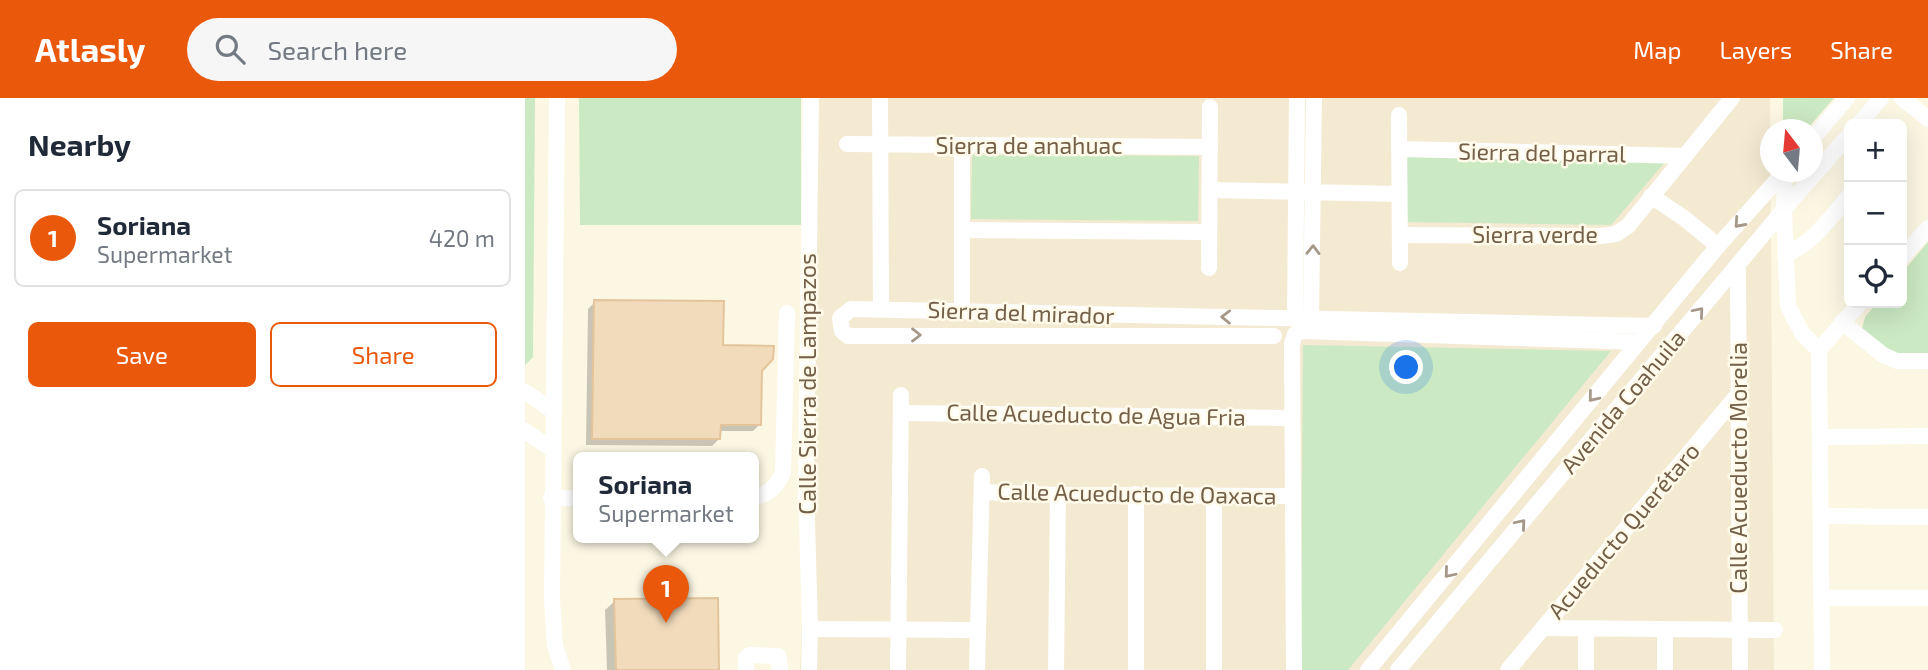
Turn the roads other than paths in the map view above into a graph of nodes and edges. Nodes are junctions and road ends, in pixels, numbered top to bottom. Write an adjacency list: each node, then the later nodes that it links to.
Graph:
1 (557, 98): 57 (street)
2 (811, 98): 76 (street, Calle Sierra de Lampazos)
3 (880, 98): 17 (street)
4 (1297, 98): 25 (street)
5 (1314, 98): 26 (street)
6 (1732, 98): 21 (street, Sierra verde)
7 (1847, 98): 14 (street)
8 (1881, 98): 13 (street)
9 (1911, 101): 12 (street)
10 (1210, 107): 19 (street)
11 (1399, 115): 20 (street)
12 (1928, 118)
13 (1863, 119)
14 (1823, 125)
15 (1844, 141): 30 (street, Avenida Coahuila)
16 (847, 144): 17 (street, Sierra de anahuac)
17 (879, 145): 18 (street, Sierra de anahuac); 42 (street)
18 (962, 145): 19 (street, Sierra de anahuac); 32 (street)
19 (1210, 147): 24 (street)
20 (1400, 149): 21 (street, Sierra del parral); 27 (street)
21 (1685, 156): 28 (street, Sierra verde)
22 (1775, 182): 35 (street, Avenida Coahuila, one-way to 35)
23 (1784, 182): 30 (street)
24 (1210, 190): 25 (street); 33 (street)
25 (1295, 191): 26 (street); 47 (street)
26 (1314, 192): 27 (street); 47 (street, one-way to 26)
27 (1399, 194): 34 (street)
28 (1651, 196): 34 (street, Sierra verde); 35 (street)
29 (1844, 202): 37 (street)
30 (1784, 211): 37 (street); 39 (street, Avenida Coahuila)
31 (1928, 228): 36 (street)
32 (962, 230): 33 (street); 43 (street)
33 (1209, 232): 40 (street)
34 (1400, 235): 38 (street)
35 (1718, 246): 48 (street, Avenida Coahuila)
36 (1907, 251)
37 (1785, 256): 52 (street)
38 (1400, 263)
39 (1738, 265): 55 (street, Calle Acueducto Morelia); 94 (street, Avenida Coahuila, one-way to 39)
40 (1209, 268)
41 (1855, 308): 46 (street)
42 (881, 309): 43 (street, Sierra del mirador); 49 (street, Sierra del mirador, one-way to 49)
43 (962, 311): 45 (street, Sierra del mirador)
44 (787, 313): 67 (street)
45 (1129, 316): 47 (street, Sierra del mirador, one-way to 45); 49 (street)
46 (1842, 322): 52 (street); 53 (street)
47 (1300, 323): 48 (street, Sierra del mirador); 51 (street, Sierra del mirador); 59 (street)
48 (1654, 326): 51 (street, Avenida Coahuila)
49 (1128, 335): 50 (street, Sierra del mirador)
50 (1274, 336)
51 (1639, 342): 93 (street, Avenida Coahuila, one-way to 93)
52 (1819, 349): 62 (street)
53 (1928, 361)
54 (525, 392): 57 (street)
55 (1740, 392): 75 (street, Acueducto Querétaro); 81 (street, Calle Acueducto Morelia)
56 (901, 395): 58 (street)
57 (552, 410): 63 (street)
58 (902, 412): 59 (street, Calle Acueducto de Agua Fria); 77 (street)
59 (1291, 418): 68 (street)
60 (525, 430): 63 (street)
61 (1928, 436): 62 (street)
62 (1820, 437): 71 (street)
63 (552, 449): 69 (street)
64 (1136, 494): 65 (street, Calle Acueducto de Oaxaca); 66 (street, Calle Acueducto de Oaxaca); 90 (street)
65 (1058, 495): 79 (street, Calle Acueducto de Oaxaca); 89 (street)
66 (1214, 495): 68 (street, Calle Acueducto de Oaxaca); 91 (street)
67 (759, 496)
68 (1292, 496): 92 (street)
69 (551, 498): 70 (street); 83 (street)
70 (573, 498)
71 (1821, 516): 72 (street); 73 (street)
72 (1928, 517)
73 (1822, 598): 74 (street); 99 (street)
74 (1928, 598)
75 (1544, 628): 78 (street); 95 (street, Acueducto Querétaro)
76 (810, 629): 77 (street); 86 (street, Calle Sierra de Lampazos)
77 (899, 629): 79 (street); 87 (street)
78 (1586, 629): 80 (street); 96 (street)
79 (977, 630): 88 (street)
80 (1665, 630): 81 (street); 97 (street)
81 (1739, 630): 82 (street); 98 (street, Calle Acueducto Morelia)
82 (1775, 630)
83 (563, 670)
84 (746, 670): 85 (street)
85 (781, 670)
86 (809, 670)
87 (898, 670)
88 (977, 670)
89 (1056, 670)
90 (1136, 670)
91 (1214, 670)
92 (1294, 670)
93 (1369, 670)
94 (1398, 670)
95 (1508, 670)
96 (1586, 670)
97 (1665, 670)
98 (1740, 670)
99 (1822, 670)

